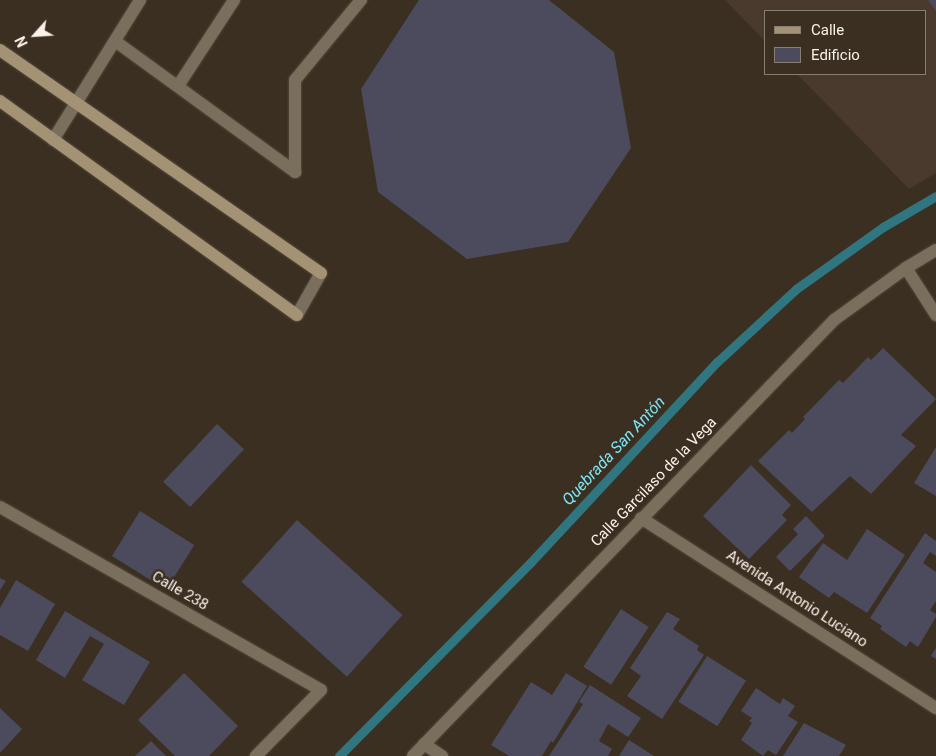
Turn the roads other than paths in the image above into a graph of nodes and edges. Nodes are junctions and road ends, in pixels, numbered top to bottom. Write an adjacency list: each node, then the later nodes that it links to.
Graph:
1 (140, 0): 4 (street)
2 (234, 0): 6 (street)
3 (361, 0): 6 (street)
4 (115, 41): 6 (street); 8 (street)
5 (0, 50): 8 (main road)
6 (178, 86)
7 (0, 101): 9 (main road)
8 (77, 102): 9 (street); 12 (main road)
9 (53, 140): 13 (main road)
10 (936, 250): 11 (street, Calle Garcilaso de la Vega)
11 (906, 268): 14 (street); 16 (street, Calle Garcilaso de la Vega)
12 (321, 273): 13 (street)
13 (297, 315)
14 (936, 315)
15 (0, 507): 19 (street, Calle 238)
16 (641, 518): 17 (street, Avenida Antonio Luciano); 18 (street, Calle Garcilaso de la Vega)
17 (936, 708)
18 (424, 744): 20 (street, Calle Garcilaso de la Vega); 21 (street)
19 (256, 756)
20 (412, 756)
21 (442, 756)

